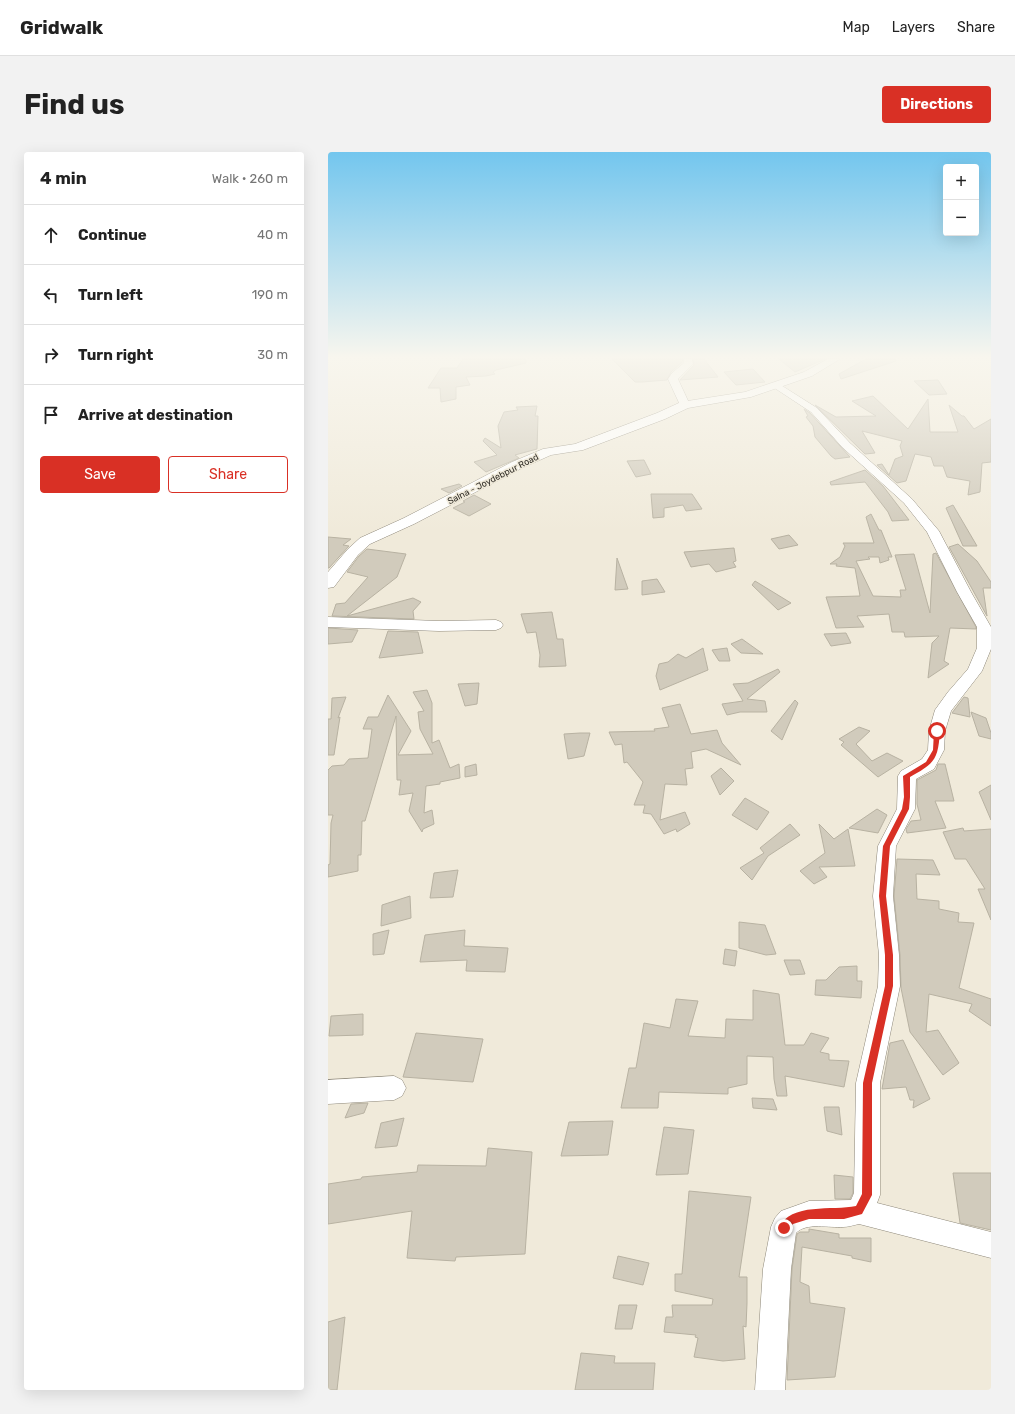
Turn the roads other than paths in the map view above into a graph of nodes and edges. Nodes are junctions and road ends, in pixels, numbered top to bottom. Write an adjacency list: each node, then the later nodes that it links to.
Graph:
1 (660, 417): 3 (main road, Salna - Joydebpur Road)
2 (820, 417): 4 (street)
3 (328, 583)
4 (986, 621): 9 (street)
5 (328, 622): 6 (street)
6 (496, 625)
7 (394, 1088): 8 (street)
8 (328, 1092)
9 (859, 1211): 10 (street); 11 (street)
10 (991, 1245)
11 (770, 1390)

